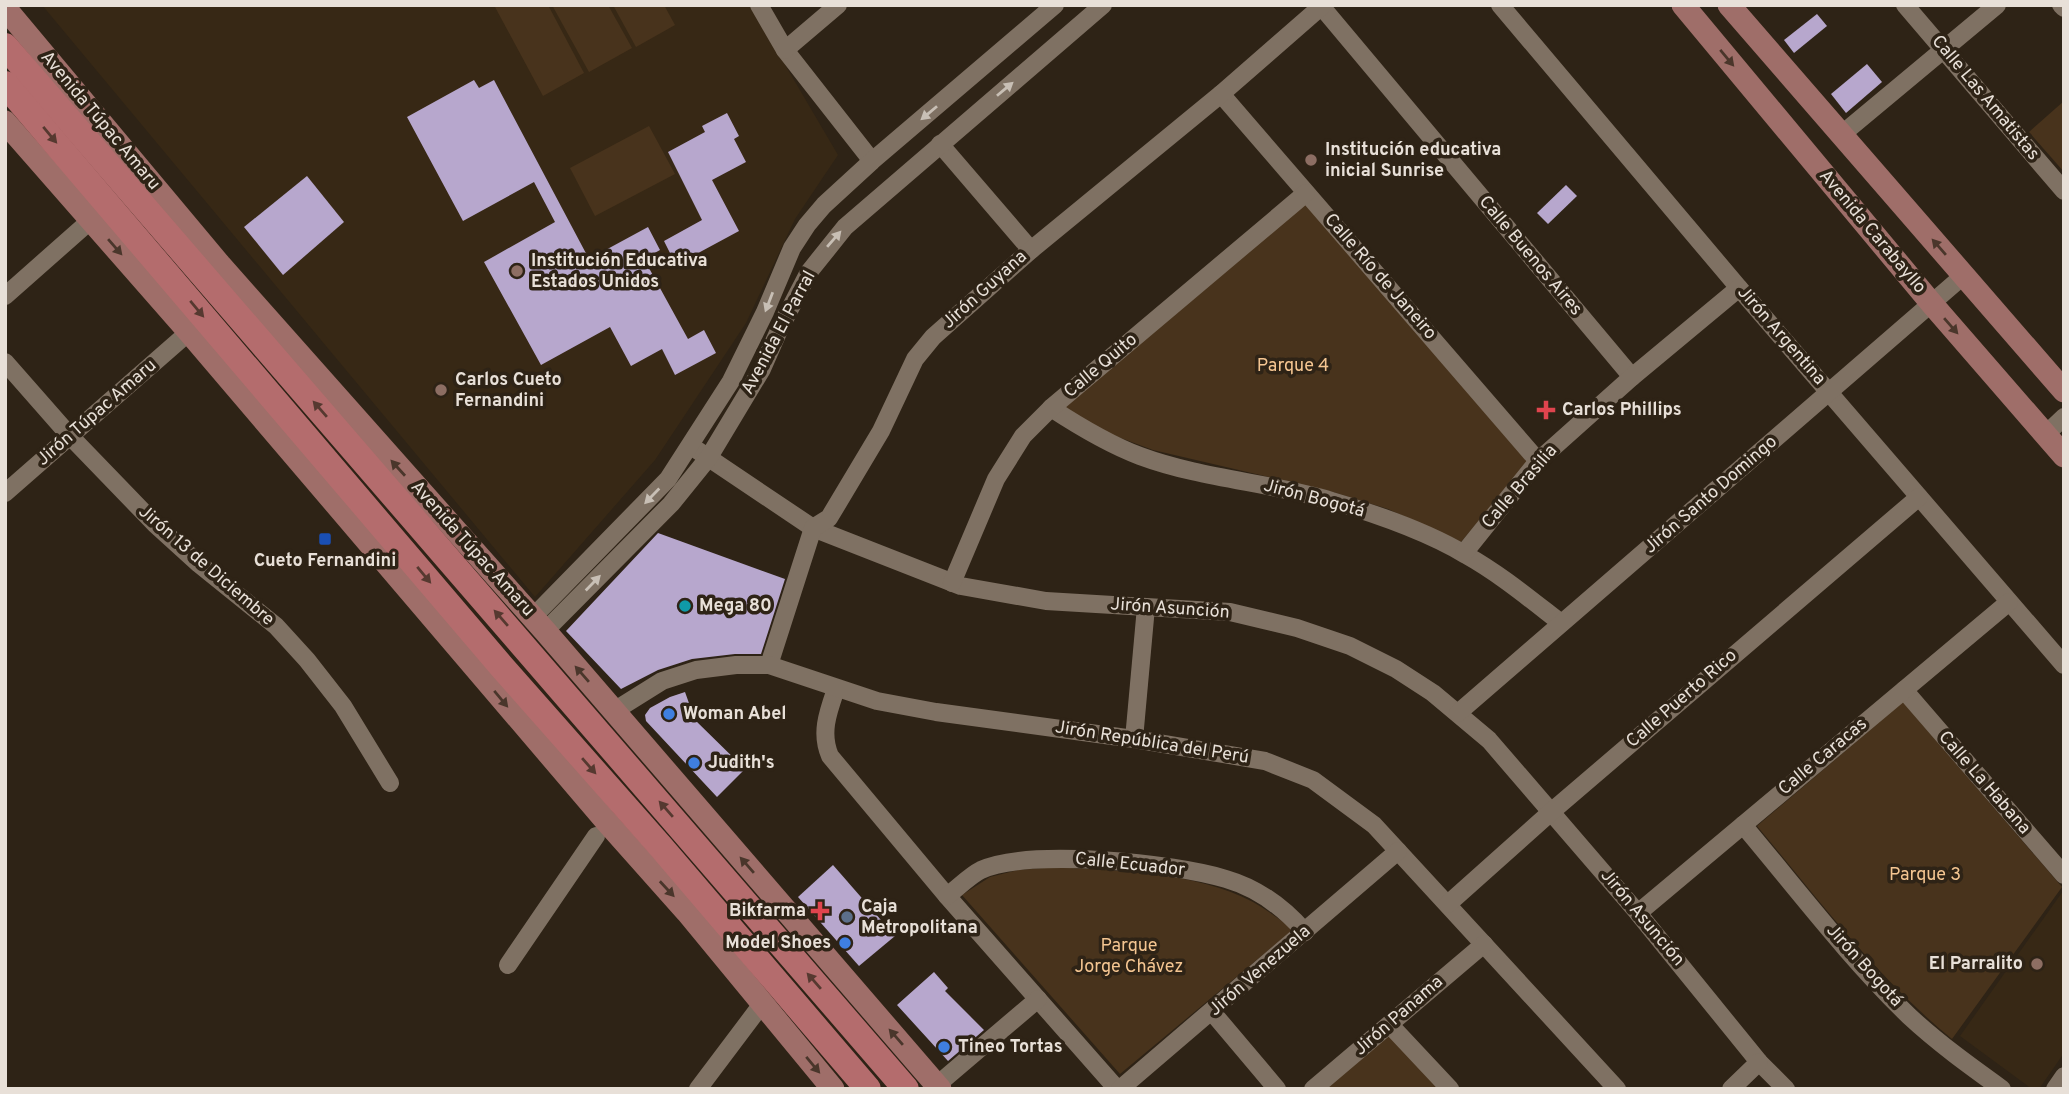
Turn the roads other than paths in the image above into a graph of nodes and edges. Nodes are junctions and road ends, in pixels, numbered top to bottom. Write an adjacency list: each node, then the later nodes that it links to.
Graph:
1 (759, 5): 13 (street)
2 (838, 5): 13 (street)
3 (1055, 5): 20 (street, Avenida El Parral, one-way to 20)
4 (1103, 5): 19 (street, Avenida El Parral, one-way to 4)
5 (1500, 5): 26 (street, Jirón Argentina)
6 (1683, 5): 28 (main road, Avenida Carabayllo, one-way to 28)
7 (1729, 5): 18 (main road)
8 (1905, 5): 14 (street, Calle Las Amatistas)
9 (1997, 5): 14 (street)
10 (1322, 6): 16 (street, Jirón Guyana); 31 (street, Calle Buenos Aires)
11 (5, 8): 50 (main road, Avenida Túpac Amaru, one-way to 11)
12 (5, 46): 80 (highway, Avenida Túpac Amaru, one-way to 12)
13 (785, 50): 20 (street)
14 (1944, 50): 18 (street); 21 (street, Calle Las Amatistas)
15 (5, 83): 79 (highway, one-way to 79)
16 (1221, 94): 22 (street, Calle Río de Janeiro); 24 (street, Jirón Guyana)
17 (5, 122): 23 (main road)
18 (1841, 135): 25 (main road, one-way to 18)
19 (940, 144): 24 (street); 40 (street, Avenida El Parral, one-way to 19)
20 (872, 161): 38 (street, Avenida El Parral, one-way to 38)
21 (2064, 191)
22 (1306, 192): 34 (street, Calle Quito); 41 (street, Calle Río de Janeiro)
23 (90, 219): 27 (street); 29 (main road, one-way to 29)
24 (1031, 250): 44 (street, Jirón Guyana)
25 (1963, 276): 28 (street, Jirón Santo Domingo); 32 (main road)
26 (1739, 288): 31 (street, Calle Brasilia); 33 (street, Jirón Argentina)
27 (5, 296)
28 (1932, 304): 33 (street, Jirón Santo Domingo); 36 (main road, Avenida Carabayllo, one-way to 36)
29 (189, 332): 37 (street, Jirón Túpac Amaru); 71 (main road, one-way to 71)
30 (5, 362): 37 (street, Jirón 13 de Diciembre)
31 (1632, 377): 41 (street, Calle Brasilia)
32 (2064, 391)
33 (1829, 393): 43 (street, Jirón Argentina); 49 (street, Jirón Santo Domingo)
34 (1051, 408): 45 (street, Jirón Bogotá); 46 (street, Calle Quito)
35 (2064, 417): 36 (street)
36 (2045, 435): 39 (main road, Avenida Carabayllo)
37 (70, 436): 42 (street, Jirón Túpac Amaru); 58 (street, Jirón 13 de Diciembre)
38 (691, 446): 40 (street, Jirón Asunción); 50 (street, Avenida El Parral, one-way to 50)
39 (2064, 456)
40 (709, 457): 44 (street, Jirón Asunción); 50 (street, Avenida El Parral, one-way to 40)
41 (1538, 461): 45 (street, Calle Brasilia)
42 (5, 493)
43 (1919, 497): 47 (street, Jirón Argentina); 59 (street, Calle Puerto Rico)
44 (813, 528): 46 (street, Jirón Asunción); 51 (street, Jirón Guyana)
45 (1464, 553): 49 (street, Jirón Bogotá)
46 (952, 583): 48 (street, Jirón Asunción)
47 (2009, 602): 52 (street, Jirón Argentina); 54 (street, Calle Caracas)
48 (1146, 607): 56 (street, Jirón Asunción); 57 (street)
49 (1561, 623): 56 (street, Jirón Santo Domingo)
50 (539, 624): 55 (main road, Avenida Túpac Amaru, one-way to 50)
51 (769, 665): 53 (street, Jirón República del Perú); 55 (street, Jirón República del Perú)
52 (2064, 666)
53 (836, 689): 57 (street, Jirón República del Perú); 64 (street)
54 (1904, 690): 60 (street, Calle Caracas); 63 (street, Calle La Habana)
55 (614, 712): 76 (main road, Avenida Túpac Amaru, one-way to 55)
56 (1458, 713): 59 (street, Jirón Asunción)
57 (1134, 739): 62 (street, Jirón República del Perú)
58 (390, 783)
59 (1551, 812): 65 (street, Calle Puerto Rico); 66 (street, Jirón Asunción)
60 (1743, 825): 66 (street, Calle Caracas); 88 (street, Jirón Bogotá)
61 (596, 836): 69 (street)
62 (1398, 851): 65 (street, Jirón República del Perú); 67 (street, Jirón Venezuela)
63 (2064, 875)
64 (947, 896): 67 (street, Calle Ecuador); 70 (street)
65 (1448, 904): 68 (street, Jirón República del Perú)
66 (1638, 913): 74 (street, Jirón Asunción)
67 (1305, 932): 72 (street, Jirón Venezuela)
68 (1484, 944): 73 (street, Jirón Panama); 85 (street, Jirón República del Perú)
69 (508, 965)
70 (1038, 999): 76 (street); 81 (street)
71 (762, 1004): 77 (street); 78 (main road, one-way to 78)
72 (1212, 1012): 81 (street, Jirón Venezuela); 82 (street)
73 (1390, 1025): 83 (street, Jirón Panama); 84 (street)
74 (1759, 1062): 86 (street); 87 (street, Jirón Asunción)
75 (2064, 1076): 89 (street)
76 (939, 1087)
77 (698, 1089)
78 (833, 1089)
79 (868, 1089)
80 (906, 1089)
81 (1119, 1089)
82 (1278, 1089)
83 (1313, 1089)
84 (1450, 1089)
85 (1617, 1089)
86 (1731, 1089)
87 (1786, 1089)
88 (2002, 1089)
89 (2055, 1089)

